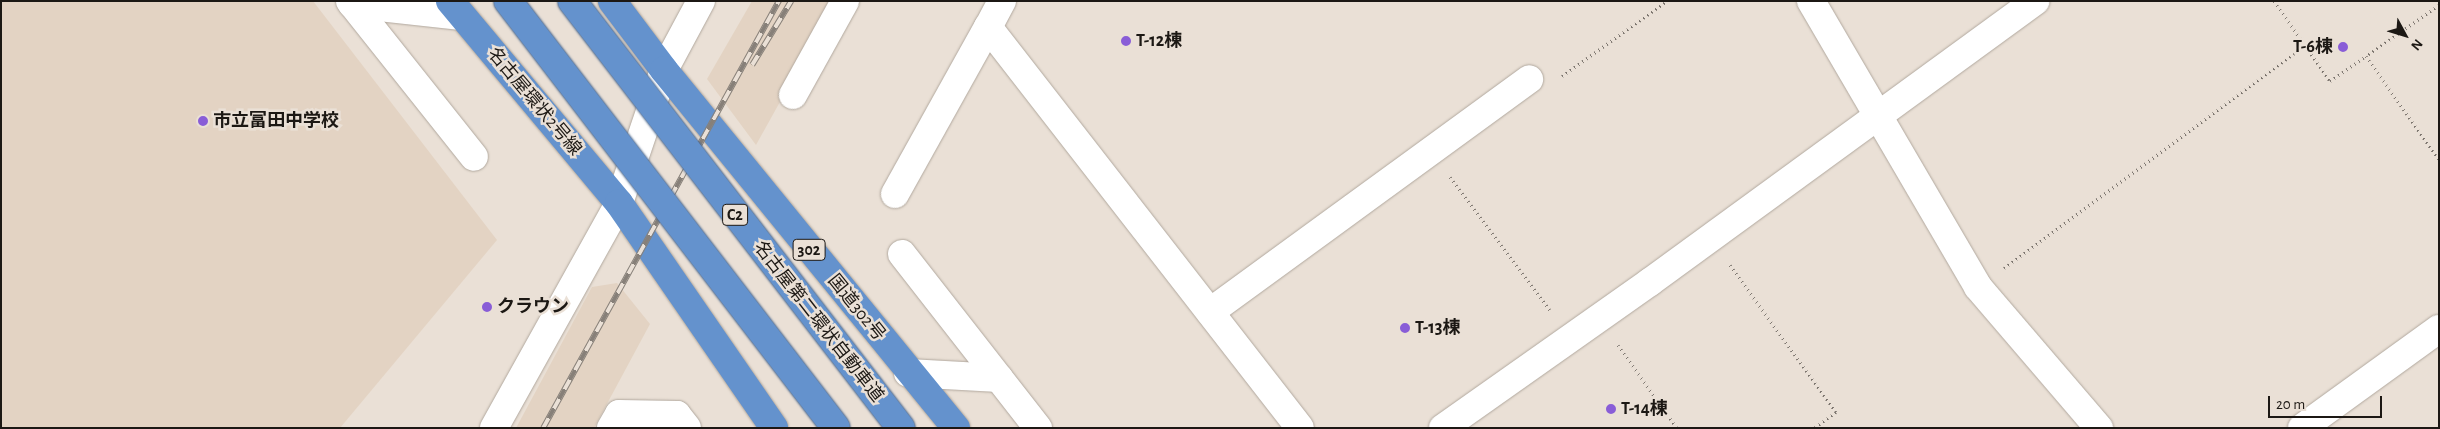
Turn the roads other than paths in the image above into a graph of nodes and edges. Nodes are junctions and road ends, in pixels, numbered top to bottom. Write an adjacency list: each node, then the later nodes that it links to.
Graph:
1 (508, 1): 28 (highway, bridge)
2 (572, 1): 29 (highway, 名古屋第二環状自動車道 / C2, bridge)
3 (612, 1): 12 (highway, 302)
4 (701, 1): 12 (street)
5 (845, 1): 14 (street)
6 (1002, 1): 11 (street)
7 (1811, 1): 15 (street)
8 (2035, 1): 15 (street)
9 (351, 3): 10 (street); 16 (street)
10 (455, 9): 18 (highway, 名古屋環状2号線)
11 (988, 27): 17 (street); 20 (street)
12 (664, 70): 18 (street); 22 (highway, 国道302号 / 302)
13 (1529, 79): 20 (street)
14 (793, 95)
15 (1879, 116): 33 (street); 34 (street)
16 (474, 157)
17 (895, 194)
18 (619, 203): 24 (street); 27 (highway)
19 (902, 254): 23 (street)
20 (1210, 312): 32 (street)
21 (2439, 329): 35 (street)
22 (908, 372): 23 (street); 30 (highway, 国道302号 / 302)
23 (999, 378): 31 (street)
24 (494, 428)
25 (611, 428): 26 (street)
26 (687, 428)
27 (774, 428)
28 (836, 428)
29 (901, 428)
30 (956, 428)
31 (1038, 428)
32 (1300, 428)
33 (1443, 428)
34 (2100, 428)
35 (2302, 428)

